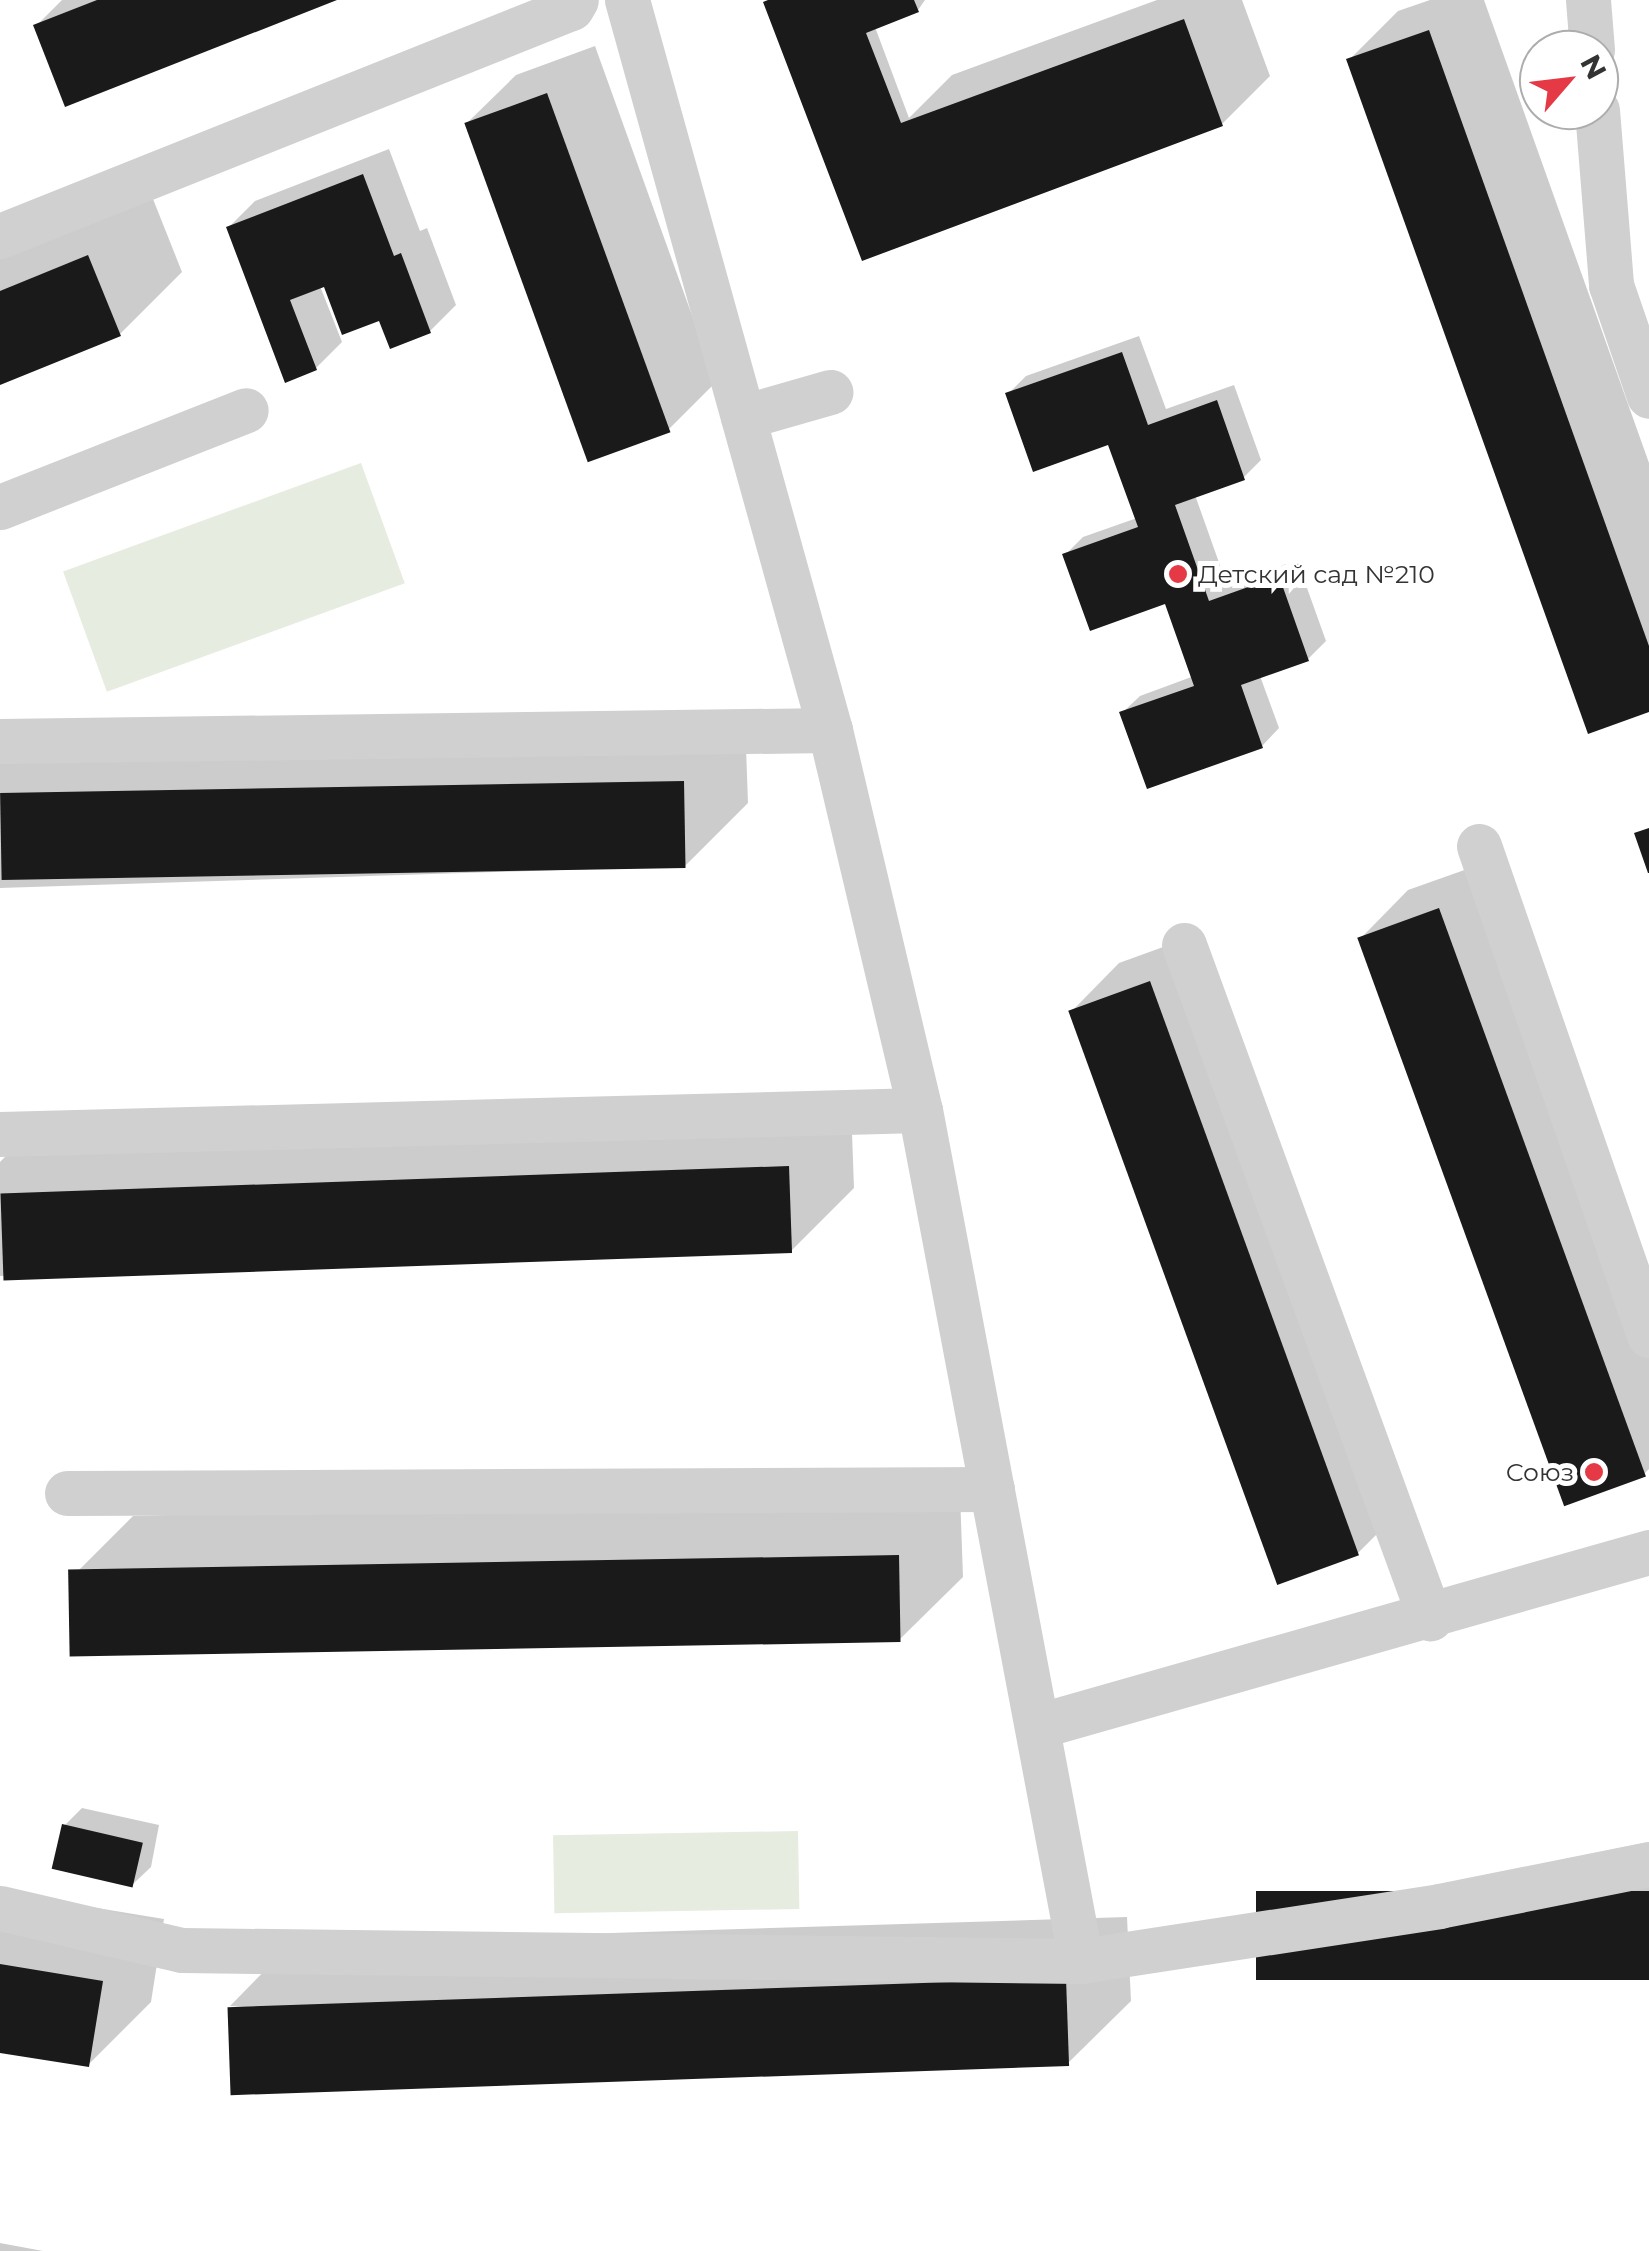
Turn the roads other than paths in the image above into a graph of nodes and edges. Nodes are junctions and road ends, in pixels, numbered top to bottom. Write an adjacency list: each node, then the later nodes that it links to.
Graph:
1 (576, 0): 6 (street)
2 (627, 0): 11 (street)
3 (1588, 0): 4 (street)
4 (1590, 30)
5 (1601, 130): 7 (street)
6 (0, 236)
7 (1630, 278): 9 (street)
8 (830, 392): 11 (street)
9 (1649, 396)
10 (246, 410): 12 (street)
11 (743, 417): 13 (street)
12 (0, 506)
13 (830, 730): 14 (street); 17 (street)
14 (0, 741)
15 (1479, 846): 19 (street)
16 (1184, 944): 23 (street)
17 (920, 1110): 18 (street); 20 (street)
18 (0, 1134)
19 (1649, 1335)
20 (992, 1489): 21 (street); 24 (street)
21 (66, 1493)
22 (1649, 1552): 23 (street)
23 (1430, 1618): 24 (street)
24 (1038, 1726): 27 (street)
25 (1649, 1864): 27 (street)
26 (0, 1908): 27 (street)
27 (1081, 1962)

